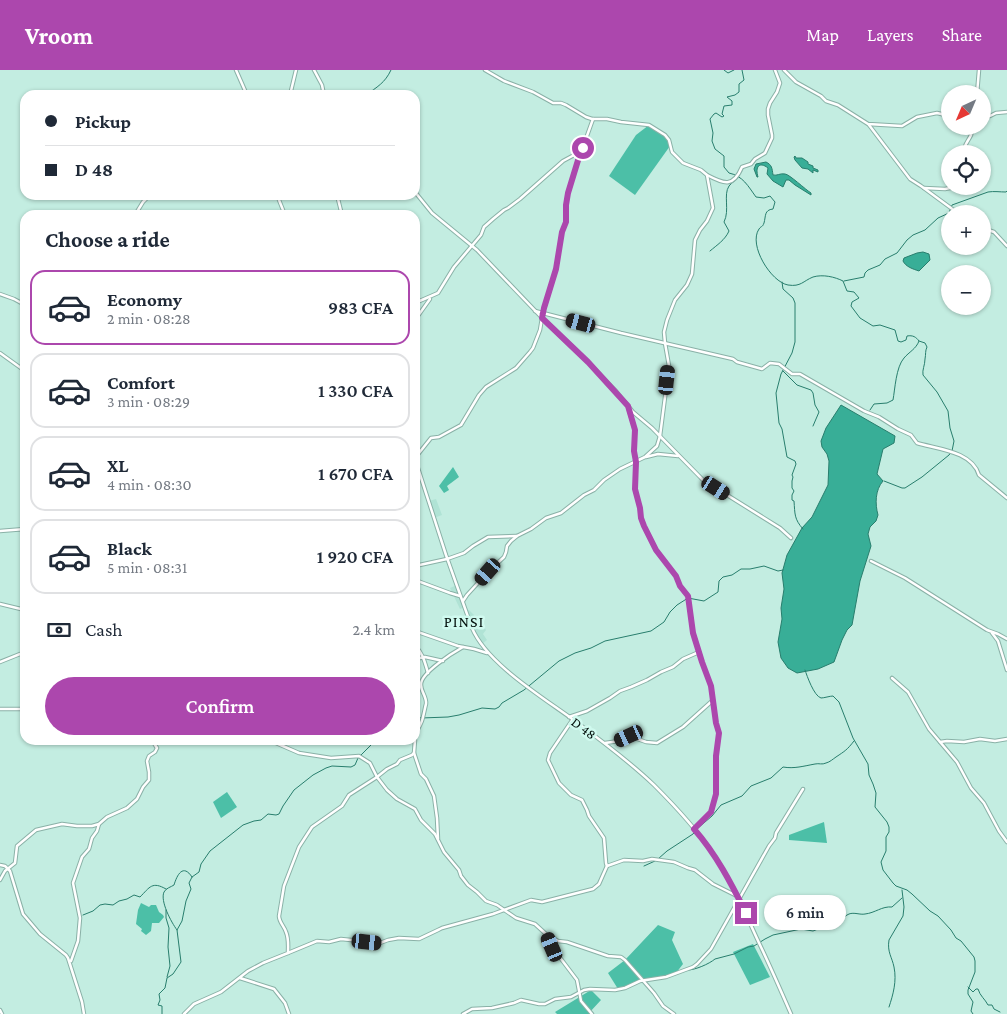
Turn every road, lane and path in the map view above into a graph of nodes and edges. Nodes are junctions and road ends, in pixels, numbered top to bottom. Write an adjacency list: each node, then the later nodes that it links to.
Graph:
1 (236, 70): 9 (street)
2 (296, 70): 10 (street)
3 (314, 70): 11 (street)
4 (486, 70): 15 (street)
5 (775, 70): 18 (street)
6 (784, 70): 16 (street)
7 (979, 70): 8 (street)
8 (978, 85)
9 (245, 90)
10 (291, 90)
11 (323, 90)
12 (1007, 112): 14 (street)
13 (941, 115): 16 (street)
14 (991, 116)
15 (593, 119): 17 (street); 18 (street)
16 (868, 124): 19 (street)
17 (583, 148): 26 (street); 34 (street)
18 (707, 175): 36 (street)
19 (924, 188): 20 (street); 23 (street)
20 (941, 189)
21 (420, 198): 26 (street)
22 (145, 200): 24 (street)
23 (947, 205)
24 (137, 210)
25 (991, 231): 27 (street)
26 (472, 246): 29 (street); 32 (street)
27 (1007, 246)
28 (0, 294): 31 (street)
29 (431, 298): 30 (street); 33 (street)
30 (420, 301)
31 (20, 302)
32 (535, 311): 34 (street); 35 (street)
33 (420, 313)
34 (543, 313): 35 (street); 36 (street)
35 (542, 318): 39 (street); 41 (street)
36 (665, 343): 40 (street); 46 (street)
37 (0, 353): 38 (street)
38 (20, 367)
39 (628, 406): 40 (street); 44 (street)
40 (660, 436): 42 (street); 43 (street)
41 (420, 452)
42 (678, 456): 43 (street); 50 (street)
43 (645, 457): 44 (street)
44 (636, 462): 49 (street); 65 (street)
45 (420, 473): 51 (street, D 48)
46 (1007, 498)
47 (20, 529): 48 (street)
48 (0, 531)
49 (517, 536): 51 (street); 55 (street)
50 (791, 538)
51 (448, 559): 53 (street); 56 (street, D 48)
52 (871, 561): 60 (street)
53 (420, 565)
54 (420, 582): 56 (street)
55 (467, 595): 56 (street); 57 (street)
56 (461, 596): 57 (street, D 48)
57 (463, 601): 67 (street, D 48)
58 (0, 604): 59 (street)
59 (20, 609)
60 (991, 632): 62 (street); 72 (street)
61 (420, 633): 63 (street)
62 (1007, 639)
63 (464, 647): 67 (street); 70 (street)
64 (420, 651): 69 (street)
65 (699, 652): 75 (street); 78 (street)
66 (20, 654): 71 (street)
67 (490, 655): 78 (street, D 48)
68 (420, 657): 69 (street)
69 (424, 657): 70 (street); 73 (street)
70 (443, 661): 73 (street)
71 (0, 662)
72 (1007, 670)
73 (428, 673): 80 (street)
74 (892, 678): 82 (street)
75 (713, 700): 83 (street); 91 (street)
76 (0, 709): 77 (street)
77 (20, 709)
78 (569, 716): 79 (street, D 48)
79 (573, 719): 83 (street, D 48); 95 (street)
80 (420, 725)
81 (1007, 739): 82 (street)
82 (940, 742): 93 (street)
83 (604, 743): 91 (street, D 48)
84 (155, 745): 90 (street)
85 (281, 745): 88 (street)
86 (415, 745): 87 (street)
87 (414, 753): 88 (street); 92 (street)
88 (377, 777): 92 (street); 101 (street)
89 (803, 789): 98 (street)
90 (99, 824): 96 (street); 102 (street)
91 (694, 829): 98 (street, D 48)
92 (438, 839): 99 (street)
93 (1007, 842)
94 (0, 865): 96 (street)
95 (607, 866): 98 (street); 99 (street)
96 (9, 869): 97 (street); 102 (street)
97 (0, 880)
98 (738, 898): 104 (street); 114 (street, D 48)
99 (505, 910): 100 (street); 101 (street)
100 (547, 934): 104 (street); 105 (street)
101 (288, 954): 103 (street)
102 (70, 962): 108 (street)
103 (240, 978): 109 (street); 110 (street)
104 (643, 981): 105 (street); 113 (street)
105 (580, 992): 111 (street); 112 (street)
106 (0, 1010): 107 (street)
107 (2, 1014)
108 (84, 1014)
109 (184, 1014)
110 (289, 1014)
111 (463, 1014)
112 (592, 1014)
113 (674, 1014)
114 (791, 1014)

